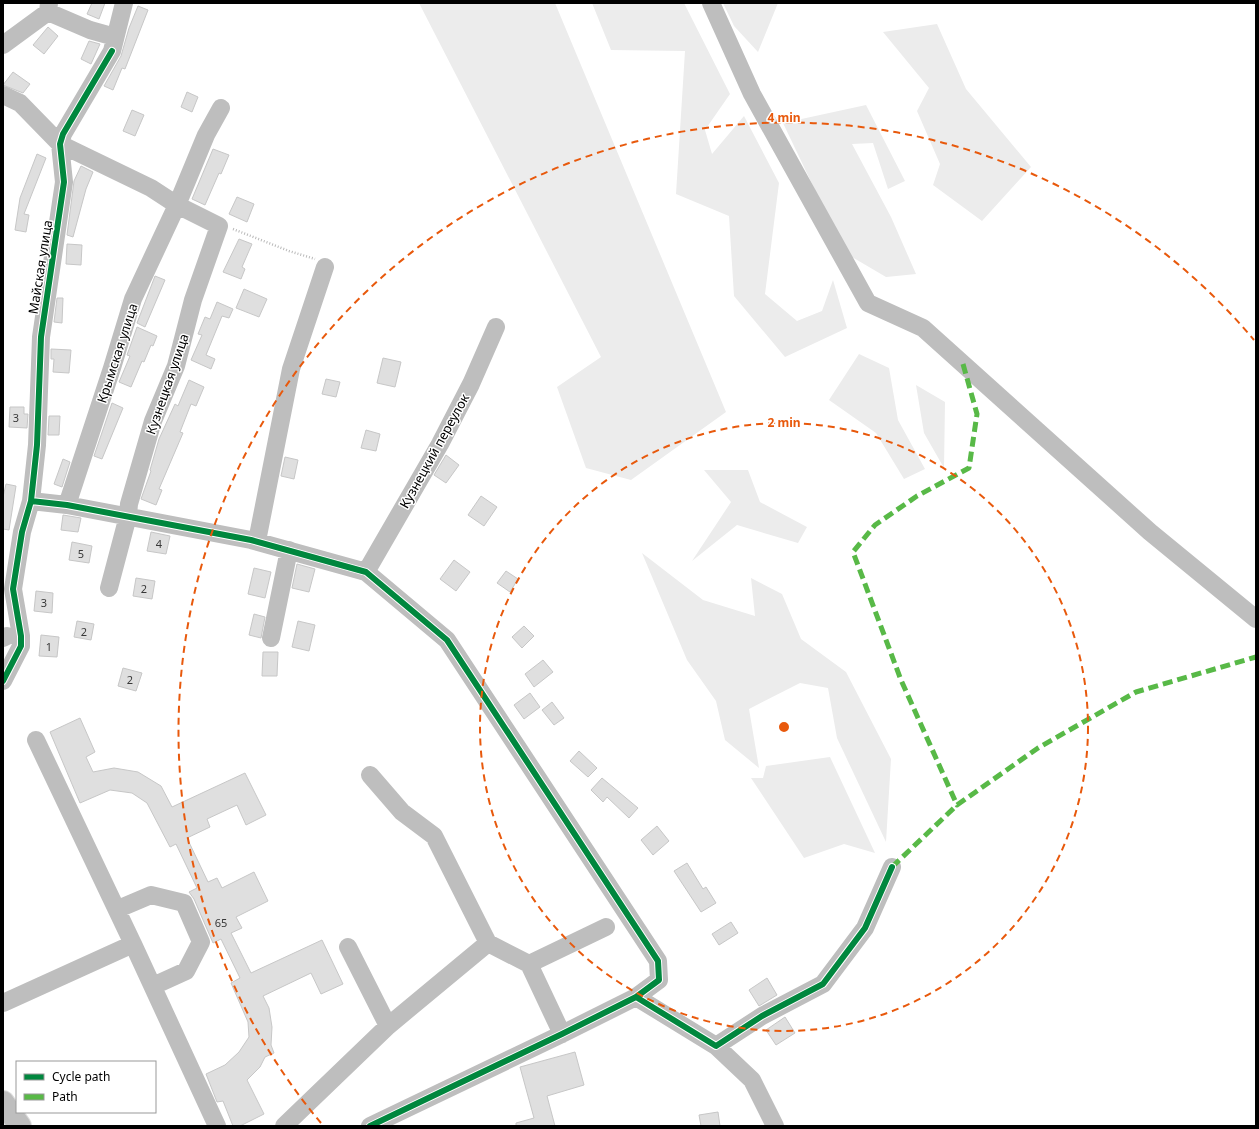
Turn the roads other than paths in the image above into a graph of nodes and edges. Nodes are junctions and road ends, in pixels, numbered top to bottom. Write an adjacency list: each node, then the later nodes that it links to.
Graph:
1 (124, 3): 4 (street, Майская улица)
2 (710, 3): 20 (street)
3 (49, 8): 4 (street); 5 (street)
4 (114, 44): 8 (street, Майская улица)
5 (3, 45)
6 (3, 94): 8 (street)
7 (221, 108): 9 (street, Крымская улица)
8 (60, 144): 9 (street); 12 (street, Майская улица)
9 (177, 205): 13 (street, Крымская улица); 14 (street, Кузнецкая улица)
10 (325, 267): 15 (street)
11 (496, 327): 17 (street, Кузнецкий переулок)
12 (31, 501): 13 (street); 19 (street, Майская улица)
13 (66, 505): 14 (street)
14 (128, 516): 15 (street); 18 (street, Кузнецкая улица)
15 (257, 541): 16 (street)
16 (289, 550): 17 (street); 21 (street)
17 (366, 572): 33 (street)
18 (109, 588)
19 (8, 589): 22 (street, Майская улица)
20 (1256, 619)
21 (271, 638)
22 (3, 681)
23 (36, 740): 26 (street)
24 (370, 775): 28 (street)
25 (892, 867): 37 (street)
26 (118, 909): 29 (street); 32 (street)
27 (606, 927): 31 (street)
28 (488, 942): 31 (street); 35 (street)
29 (133, 944): 32 (street); 34 (street)
30 (348, 947): 35 (street)
31 (530, 964): 36 (street)
32 (153, 986): 40 (street)
33 (636, 997): 36 (street); 37 (street)
34 (3, 1003)
35 (388, 1026): 41 (street)
36 (562, 1034): 42 (street)
37 (716, 1046): 43 (street)
38 (3, 1102): 39 (main road)
39 (20, 1126)
40 (217, 1126)
41 (284, 1126)
42 (370, 1126)
43 (775, 1126)

